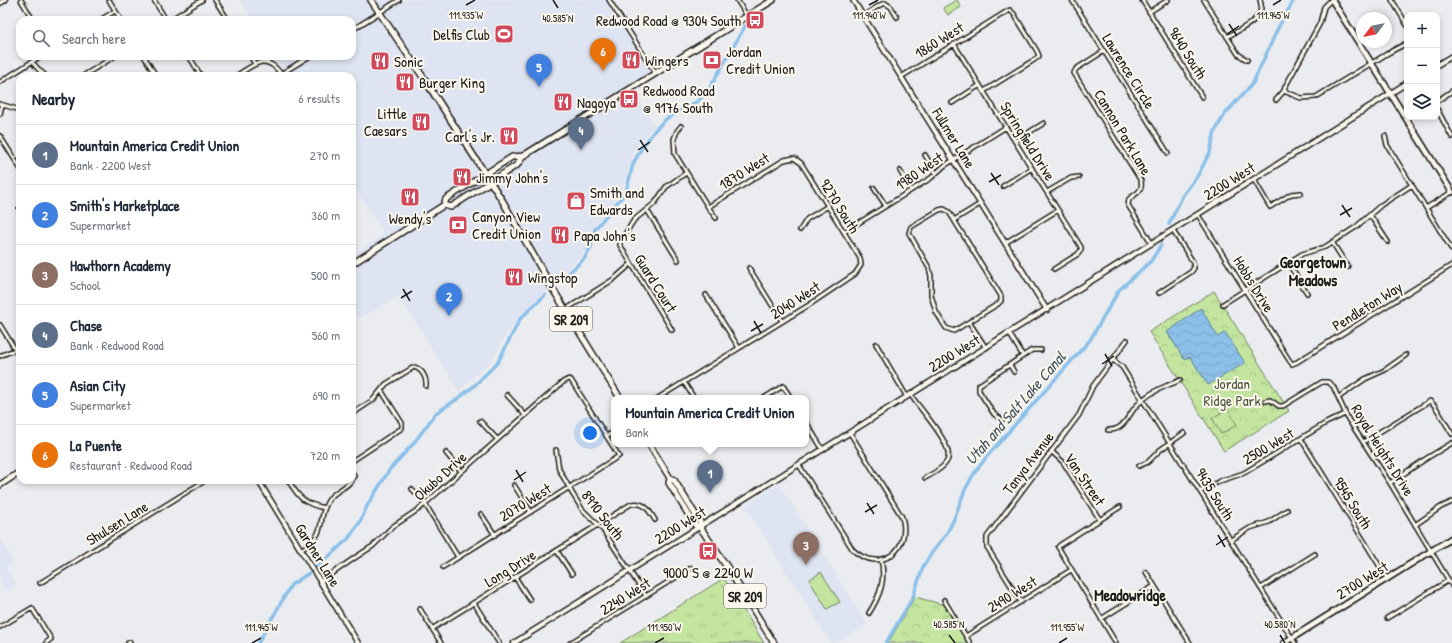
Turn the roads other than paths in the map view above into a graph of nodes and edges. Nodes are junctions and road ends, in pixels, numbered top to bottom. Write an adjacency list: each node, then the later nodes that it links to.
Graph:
1 (5, 0): 20 (street)
2 (21, 0): 24 (street)
3 (109, 0): 21 (street)
4 (154, 0): 27 (street)
5 (202, 0): 28 (street)
6 (215, 0): 29 (street)
7 (371, 0): 22 (main road, SR 209)
8 (399, 0): 22 (street)
9 (609, 0): 58 (street)
10 (737, 0): 30 (street)
11 (773, 0): 30 (main road)
12 (853, 0): 31 (street, Fullmer Lane)
13 (1072, 0): 38 (street, Lawrence Circle)
14 (1142, 0): 23 (street, 9640 South)
15 (1168, 0): 23 (street)
16 (1204, 0): 35 (street)
17 (1260, 0): 35 (street)
18 (1332, 0): 48 (main road); 63 (street)
19 (1392, 0): 33 (street)
20 (0, 3)
21 (115, 11): 25 (street); 26 (street)
22 (380, 12): 34 (street); 92 (main road, SR 209)
23 (1149, 12): 67 (street, 9640 South)
24 (31, 16)
25 (107, 16)
26 (118, 16)
27 (164, 16)
28 (176, 16)
29 (225, 16)
30 (748, 16): 58 (main road)
31 (863, 16): 32 (street); 59 (street, Fullmer Lane)
32 (897, 17)
33 (1404, 20)
34 (356, 27)
35 (1227, 37): 46 (street)
36 (954, 44): 59 (street, 1860 West); 62 (street, Springfield Drive); 65 (street, 1860 West)
37 (1404, 45): 48 (street)
38 (1104, 52): 82 (street, Lawrence Circle); 121 (street, Cannon Park Lane)
39 (1452, 56): 49 (street)
40 (35, 60): 47 (street)
41 (109, 60): 52 (street)
42 (146, 60): 53 (street)
43 (191, 60): 54 (street)
44 (252, 60): 50 (street)
45 (304, 60): 57 (street)
46 (1247, 60)
47 (32, 62): 51 (street); 60 (street)
48 (1371, 63): 63 (street); 66 (main road)
49 (1440, 63)
50 (255, 64): 55 (street); 56 (street)
51 (41, 72)
52 (89, 72)
53 (153, 72)
54 (199, 72)
55 (242, 72)
56 (279, 72)
57 (284, 72)
58 (656, 74): 84 (main road)
59 (901, 77): 86 (street, Fullmer Lane)
60 (0, 82)
61 (1406, 84): 66 (street, 2200 West)
62 (980, 85): 65 (street, Springfield Drive); 70 (street)
63 (1284, 91): 69 (street)
64 (1452, 91): 68 (street)
65 (984, 92): 77 (street, Springfield Drive)
66 (1391, 94): 94 (street, 2200 West); 101 (main road)
67 (1202, 97)
68 (1440, 99)
69 (1276, 100)
70 (952, 103)
71 (1, 104): 72 (street); 73 (street)
72 (16, 109)
73 (0, 114)
74 (1440, 115): 80 (street)
75 (1044, 123): 81 (street)
76 (682, 126): 90 (street)
77 (1006, 127): 81 (street, Springfield Drive); 86 (street, 1980 West)
78 (0, 136): 87 (street)
79 (1385, 136): 97 (street)
80 (1452, 137)
81 (1015, 141): 88 (street, Springfield Drive)
82 (1168, 153)
83 (925, 155): 91 (street)
84 (523, 156): 92 (main road); 95 (main road)
85 (794, 158): 105 (street, 9270 South); 107 (street, 1870 West)
86 (953, 160): 91 (street, 1980 West); 103 (street, Fullmer Lane)
87 (16, 162)
88 (1032, 168): 96 (street); 100 (street, Springfield Drive)
89 (900, 172): 99 (street)
90 (686, 173): 107 (street); 109 (street)
91 (936, 173): 99 (street, 1980 West)
92 (485, 174): 95 (main road, SR 209); 104 (main road)
93 (1079, 177): 100 (street)
94 (1254, 180): 102 (street); 111 (street, 2200 West)
95 (490, 182): 104 (main road); 137 (main road, SR 209)
96 (1003, 186)
97 (1412, 186): 108 (street); 112 (street)
98 (874, 188): 106 (street)
99 (911, 190): 106 (street, 1980 West)
100 (1047, 192): 110 (street, Springfield Drive)
101 (1452, 192): 108 (street)
102 (1301, 193)
103 (980, 204): 114 (street); 120 (street, Fullmer Lane)
104 (444, 206): 124 (main road)
105 (828, 206): 115 (street); 117 (street, 9270 South)
106 (886, 206): 117 (street, 1980 West)
107 (708, 207): 113 (street)
108 (1426, 208): 122 (street)
109 (647, 210): 123 (street); 126 (street, Guard Court)
110 (1058, 210): 120 (street); 131 (street, Springfield Drive)
111 (1198, 215): 116 (street, 2200 West); 132 (street, Hobbs Drive)
112 (1370, 215): 118 (street); 119 (street)
113 (716, 218)
114 (954, 220): 140 (street); 140 (street)
115 (800, 230)
116 (1173, 231): 121 (street, 2200 West); 133 (street)
117 (844, 232): 130 (street, 9270 South)
118 (1332, 242): 125 (street); 128 (street)
119 (1388, 242)
120 (1005, 243): 138 (street, Fullmer Lane)
121 (1152, 244): 138 (street, 2200 West)
122 (1452, 250)
123 (678, 260)
124 (356, 261)
125 (1288, 263): 132 (street); 134 (street)
126 (631, 264): 137 (street); 142 (street, Guard Court)
127 (1452, 265): 155 (street, Pendleton Way)
128 (1348, 267)
129 (749, 268): 139 (street)
130 (860, 268): 139 (street, 2040 West)
131 (1054, 269)
132 (1245, 290): 136 (street); 155 (street, Hobbs Drive)
133 (1159, 293)
134 (1307, 293)
135 (706, 295): 146 (street)
136 (1223, 304)
137 (565, 310): 162 (main road, SR 209)
138 (1047, 310): 143 (street, 2200 West)
139 (782, 321): 146 (street, 2040 West)
140 (969, 322): 147 (street)
141 (0, 325): 148 (street)
142 (672, 330)
143 (1009, 333): 147 (street, 2200 West); 152 (street)
144 (1127, 340): 153 (street, Tanya Avenue)
145 (876, 344): 167 (street)
146 (739, 348): 158 (street, 2040 West)
147 (986, 348): 167 (street, 2200 West)
148 (16, 350): 151 (street)
149 (1041, 350): 152 (street)
150 (1406, 355): 168 (street)
151 (0, 356)
152 (1023, 356): 154 (street)
153 (1112, 360): 169 (street, 9435 South); 193 (street, Tanya Avenue)
154 (1010, 364): 156 (street); 175 (street)
155 (1292, 364)
156 (1014, 372)
157 (1180, 380): 169 (street)
158 (684, 382): 163 (street, 2040 West); 164 (street)
159 (426, 386): 160 (street)
160 (381, 390): 171 (street); 195 (street)
161 (507, 395): 173 (street)
162 (618, 395)
163 (663, 395)
164 (692, 395)
165 (769, 395): 166 (street)
166 (789, 395)
167 (909, 396): 178 (street, 2200 West); 200 (street)
168 (1339, 397): 170 (street, Royal Heights Drive); 172 (street, Royal Heights Drive)
169 (1143, 400): 177 (street); 186 (street, 9435 South)
170 (1266, 401)
171 (356, 411)
172 (1345, 414): 184 (street, 2500 West); 185 (street, Royal Heights Drive)
173 (525, 415): 182 (street, Okubo Drive); 183 (street, Okubo Drive)
174 (480, 420): 183 (street)
175 (1002, 420)
176 (809, 427): 192 (street)
177 (1108, 430)
178 (850, 433): 192 (street, 2200 West); 231 (street)
179 (1184, 433): 186 (street)
180 (611, 434): 182 (street)
181 (1452, 434): 185 (street)
182 (606, 436): 188 (street, 2070 West)
183 (497, 439): 198 (street, Okubo Drive)
184 (1301, 439): 210 (street, 2500 West); 239 (street, 9545 South)
185 (1363, 442): 201 (street, Royal Heights Drive)
186 (1170, 443): 197 (street); 210 (street, 9435 South)
187 (1452, 443): 201 (street)
188 (611, 444)
189 (613, 447): 208 (street, 2070 West)
190 (651, 447): 222 (main road, SR 209)
191 (556, 450): 208 (street, 8910 South)
192 (823, 450): 196 (street, 2200 West)
193 (1051, 451): 219 (street, Van Street); 249 (street, Tanya Avenue)
194 (446, 453): 198 (street)
195 (356, 458)
196 (799, 465): 222 (street, 2200 West); 231 (street)
197 (1139, 466)
198 (461, 471): 212 (street, Okubo Drive)
199 (16, 475): 206 (main road)
200 (925, 478)
201 (1390, 483): 221 (street, Royal Heights Drive)
202 (200, 484): 242 (street, Shulsen Lane)
203 (260, 484): 226 (street, Gardner Lane)
204 (290, 484): 214 (street)
205 (347, 484): 214 (street)
206 (0, 485)
207 (514, 485): 216 (street)
208 (569, 488): 216 (street, 2070 West); 220 (street, 8910 South)
209 (412, 489): 212 (street)
210 (1201, 491): 225 (street, 9435 South)
211 (1452, 502): 221 (street)
212 (424, 504): 230 (street); 241 (street, Okubo Drive)
213 (1120, 507): 219 (street)
214 (325, 508): 226 (street)
215 (1287, 510): 225 (street)
216 (531, 512): 223 (street, 2070 West)
217 (481, 514): 223 (street)
218 (655, 520): 220 (street, Long Drive)
219 (1100, 520): 234 (street)
220 (599, 525): 227 (street, Long Drive); 235 (street, 8910 South)
221 (1415, 525): 228 (street, Royal Heights Drive)
222 (700, 527): 235 (street, 2200 West); 265 (main road, SR 209)
223 (494, 534): 230 (street, 2070 West)
224 (1452, 538): 228 (main road, 2700 West)
225 (1231, 540): 245 (street, 9435 South)
226 (301, 550): 241 (street, Gardner Lane)
227 (557, 551): 237 (street); 238 (street, Long Drive)
228 (1431, 551): 239 (main road, 2700 West); 240 (street, Royal Heights Drive)
229 (1314, 554): 245 (street)
230 (458, 557): 232 (street, 2070 West)
231 (881, 559): 252 (street)
232 (443, 567)
233 (691, 568): 246 (street, 2240 West)
234 (1071, 570): 249 (street, 2490 West); 254 (street)
235 (630, 571): 246 (street, 8910 South); 263 (street, 2200 West)
236 (1146, 572): 243 (street)
237 (572, 574)
238 (515, 577): 247 (street); 250 (street, Long Drive)
239 (1387, 578): 258 (main road, 2700 West)
240 (1449, 580): 244 (street, Royal Heights Drive); 253 (street)
241 (320, 582): 260 (street, Gardner Lane)
242 (40, 583)
243 (1154, 586): 254 (street); 268 (street)
244 (1452, 586)
245 (1261, 588): 258 (street, 9435 South)
246 (646, 596): 264 (street, 2240 West)
247 (530, 600)
248 (944, 600): 257 (street)
249 (1021, 602): 257 (street, 2490 West)
250 (474, 603): 256 (street, Long Drive); 262 (street)
251 (420, 610): 256 (street)
252 (869, 613)
253 (1387, 618)
254 (1101, 619): 267 (street)
255 (0, 628): 259 (street)
256 (432, 629): 261 (street)
257 (966, 636): 266 (street)
258 (1292, 638): 269 (main road, 2700 West); 270 (street, 9435 South)
259 (46, 643)
260 (358, 643)
261 (441, 643)
262 (499, 643)
263 (514, 643)
264 (570, 643)
265 (774, 643)
266 (970, 643)
267 (1116, 643)
268 (1190, 643)
269 (1284, 643)
270 (1295, 643)

